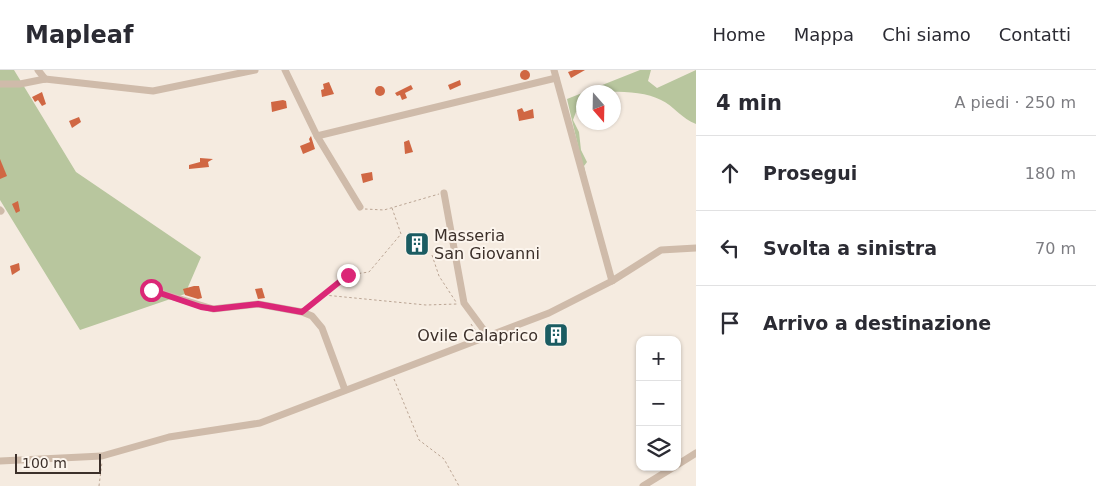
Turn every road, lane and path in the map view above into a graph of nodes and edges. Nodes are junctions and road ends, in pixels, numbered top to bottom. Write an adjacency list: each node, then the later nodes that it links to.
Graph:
1 (38, 70): 5 (street)
2 (255, 70): 5 (street)
3 (285, 70): 7 (street)
4 (555, 74): 7 (street); 13 (street)
5 (45, 79): 6 (street)
6 (0, 84)
7 (316, 136): 9 (street)
8 (444, 192): 10 (path); 20 (street)
9 (360, 207): 10 (path)
10 (392, 208): 15 (path)
11 (696, 248): 13 (street)
12 (432, 255): 16 (path)
13 (612, 281): 20 (street)
14 (151, 290): 18 (street)
15 (324, 295): 16 (path); 18 (path)
16 (456, 303): 17 (path)
17 (461, 310)
18 (302, 312): 22 (street)
19 (466, 318): 20 (path)
20 (486, 338): 21 (street)
21 (392, 371): 22 (street); 29 (path)
22 (345, 390): 24 (street)
23 (696, 453): 26 (street)
24 (102, 456): 25 (street); 28 (path)
25 (0, 461)
26 (681, 462)
27 (667, 471): 30 (street)
28 (99, 486)
29 (459, 486)
30 (643, 486)

